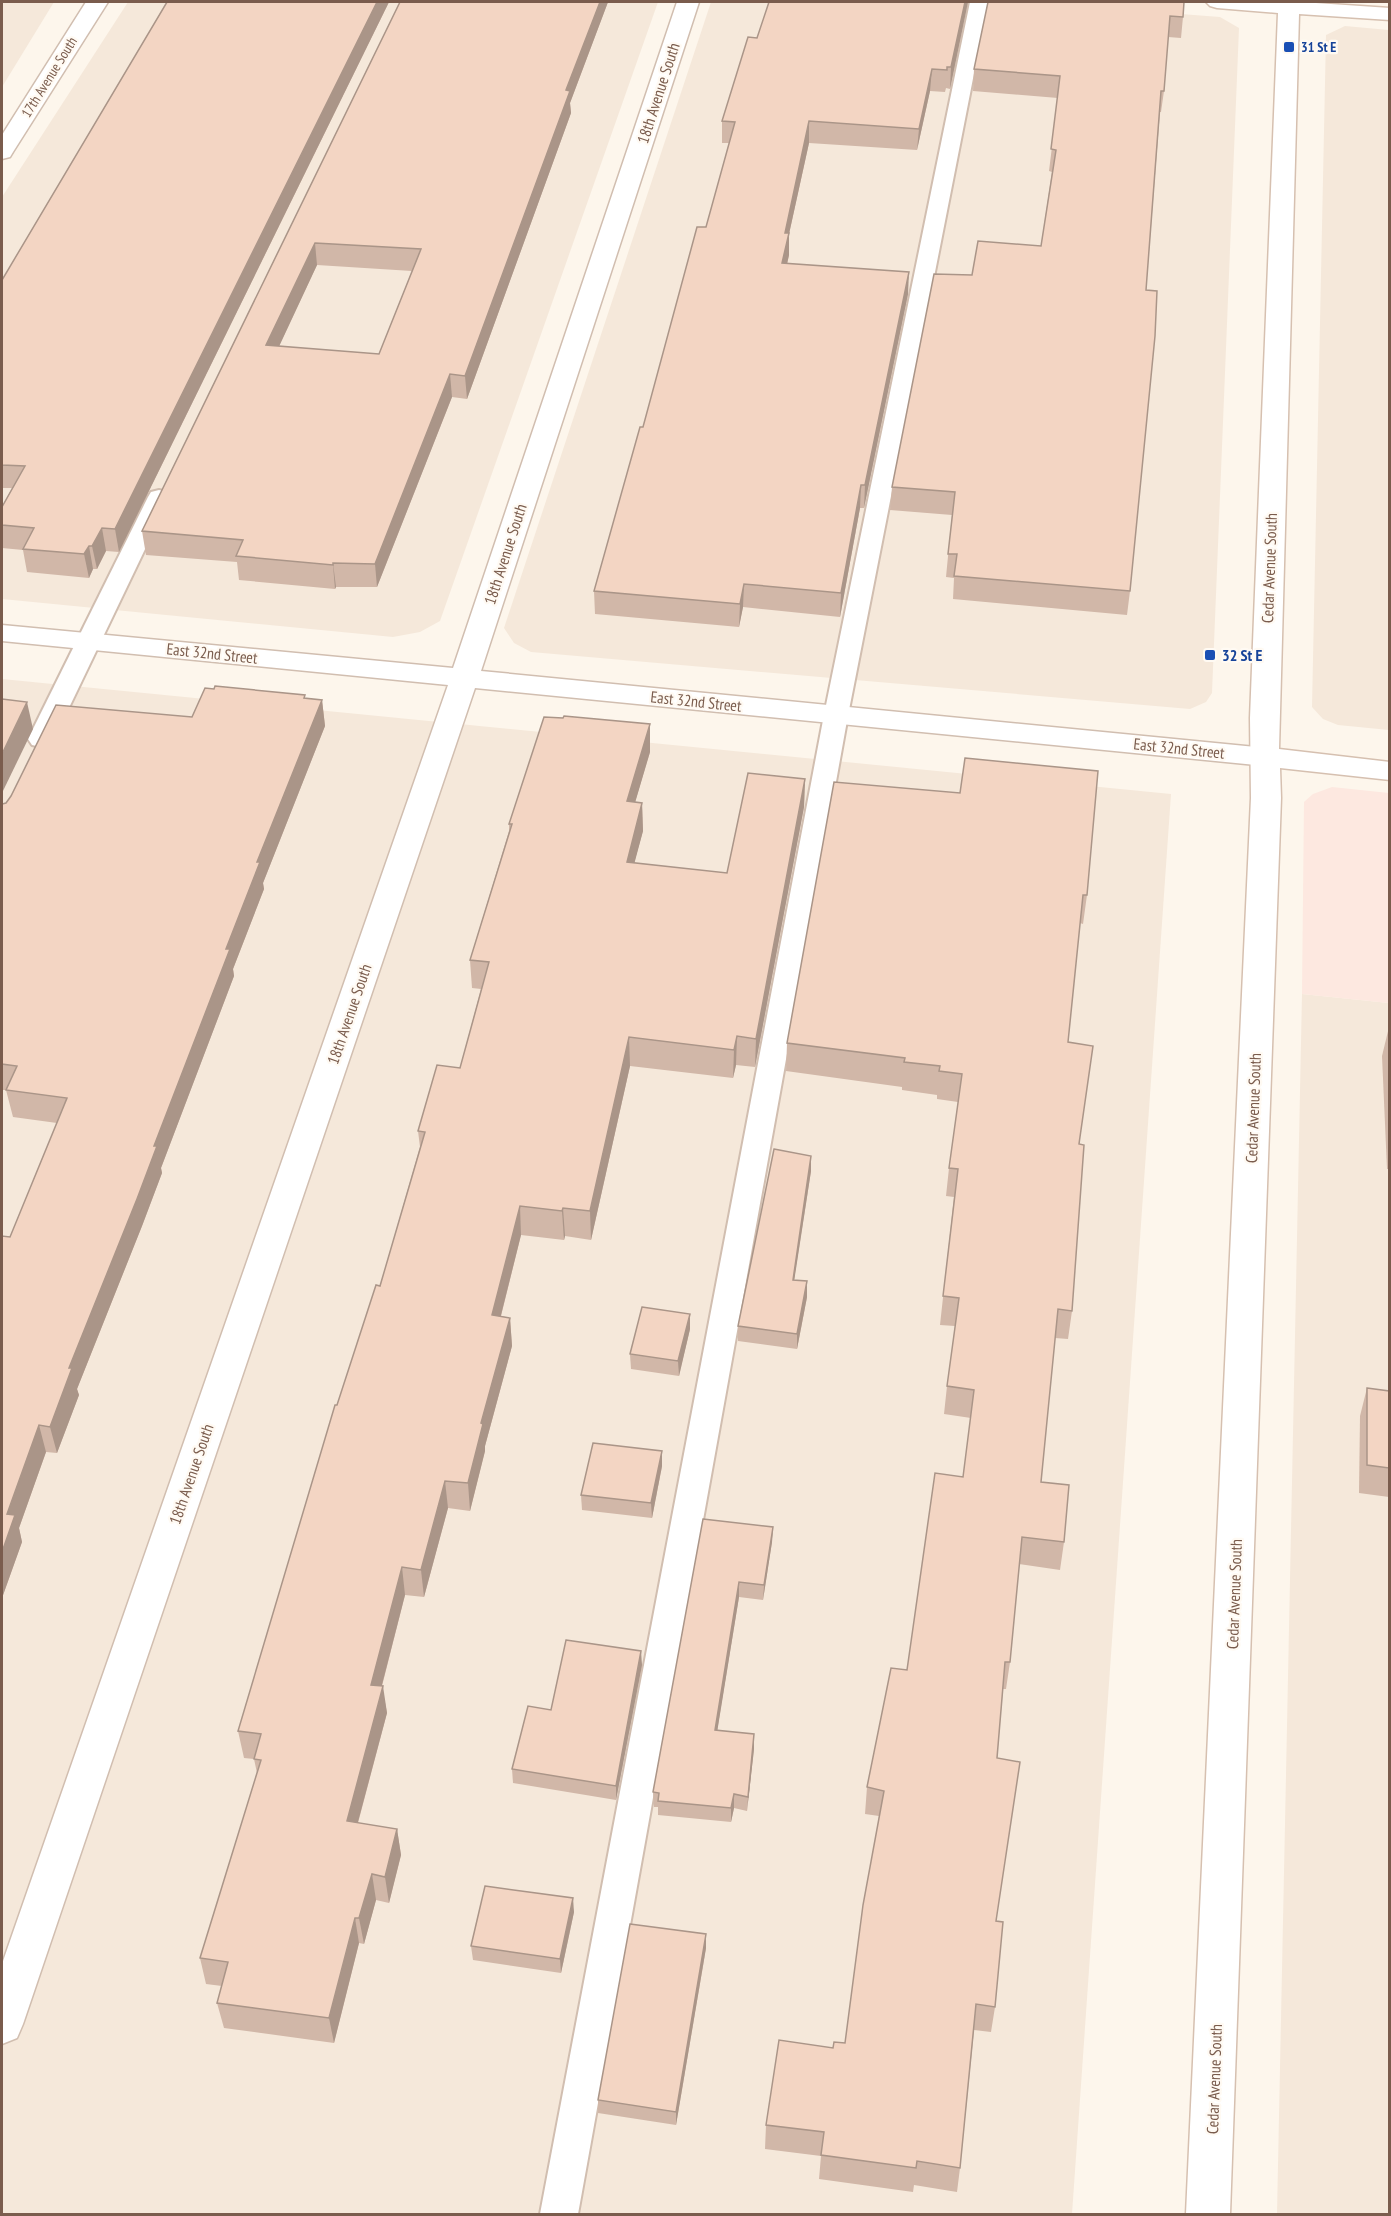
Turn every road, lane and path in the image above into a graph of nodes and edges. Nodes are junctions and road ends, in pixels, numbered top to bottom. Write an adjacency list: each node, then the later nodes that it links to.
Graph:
1 (97, 2): 7 (street, 17th Avenue South)
2 (688, 2): 11 (street, 18th Avenue South)
3 (979, 2): 12 (lane)
4 (1217, 2): 5 (street)
5 (1289, 4): 6 (street); 13 (street, Cedar Avenue South)
6 (1389, 14)
7 (2, 152)
8 (166, 482): 10 (lane)
9 (2, 633): 10 (street, East 32nd Street)
10 (90, 642): 11 (street, East 32nd Street); 14 (lane)
11 (464, 678): 12 (street, East 32nd Street); 16 (street, 18th Avenue South)
12 (836, 715): 13 (street, East 32nd Street); 17 (lane)
13 (1266, 757): 15 (street, East 32nd Street); 18 (street, Cedar Avenue South)
14 (32, 758)
15 (1389, 771)
16 (2, 2024)
17 (559, 2214)
18 (1208, 2214)

